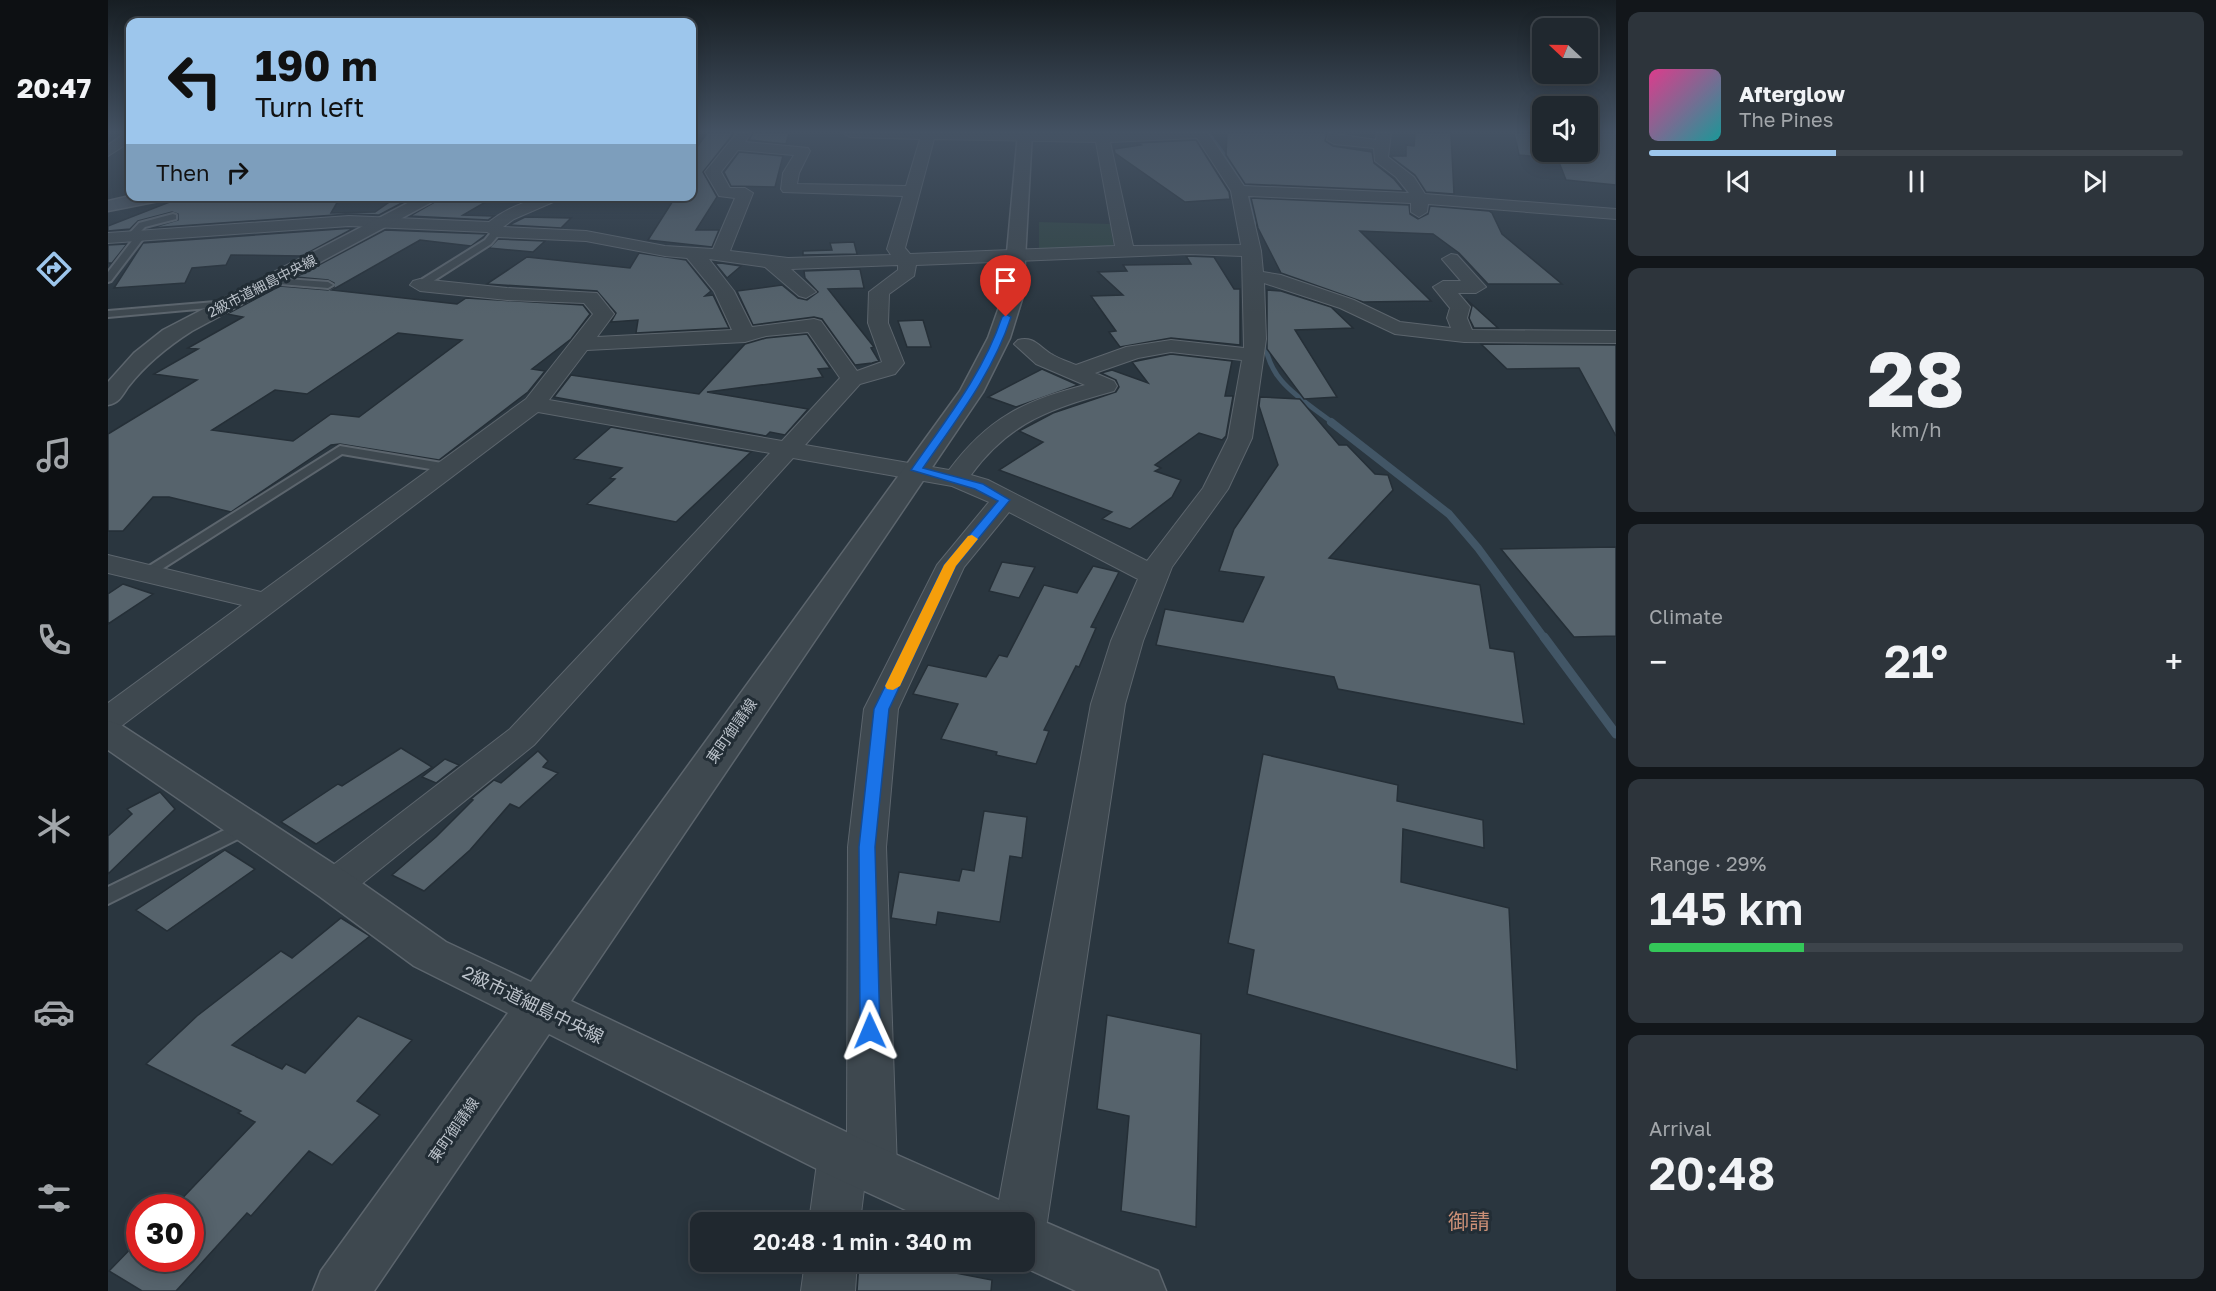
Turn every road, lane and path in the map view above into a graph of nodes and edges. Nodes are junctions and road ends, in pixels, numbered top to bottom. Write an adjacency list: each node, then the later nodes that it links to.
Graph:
1 (730, 193): 22 (street)
2 (912, 193): 26 (street)
3 (1020, 193): 23 (street, 東町御請線)
4 (1113, 193): 20 (street)
5 (1240, 193): 27 (street)
6 (1297, 193): 8 (street)
7 (1417, 193): 8 (street)
8 (1419, 198): 13 (street); 14 (street)
9 (133, 201): 12 (main road)
10 (426, 201): 16 (street, 2級市道細島中央線)
11 (545, 201): 17 (street)
12 (108, 206)
13 (1350, 212)
14 (1616, 214)
15 (173, 217): 18 (lane)
16 (387, 222): 17 (street); 18 (street); 29 (street, 2級市道細島中央線)
17 (494, 229): 21 (street); 31 (lane)
18 (137, 235): 19 (street); 28 (lane)
19 (108, 238)
20 (1125, 251): 23 (street); 27 (street)
21 (693, 253): 22 (street); 35 (street)
22 (719, 255): 25 (street)
23 (1016, 256): 26 (street); 47 (street, 東町御請線)
24 (1450, 259): 36 (street)
25 (770, 261): 26 (street); 32 (street)
26 (907, 261): 42 (street)
27 (1253, 263): 36 (street); 40 (street)
28 (108, 279)
29 (272, 281): 30 (lane); 33 (street, 2級市道細島中央線)
30 (328, 285)
31 (420, 285): 38 (street)
32 (806, 292)
33 (227, 304): 34 (lane); 43 (street, 2級市道細島中央線)
34 (108, 314)
35 (745, 336): 38 (street); 42 (street)
36 (1464, 336): 37 (street)
37 (1616, 337)
38 (583, 344): 44 (street)
39 (1025, 344): 41 (street)
40 (1253, 355): 41 (street); 52 (street)
41 (1075, 373): 48 (street)
42 (852, 379): 45 (street)
43 (108, 399)
44 (534, 404): 45 (street); 46 (street)
45 (788, 448): 47 (street); 57 (street)
46 (448, 468): 51 (lane); 53 (street)
47 (916, 470): 48 (street); 59 (street, 東町御請線)
48 (956, 479): 49 (street)
49 (1005, 500): 52 (street); 60 (street)
50 (108, 564): 51 (street)
51 (146, 573): 53 (street)
52 (1154, 576): 63 (street)
53 (266, 602): 54 (street)
54 (108, 719)
55 (108, 733): 56 (street, 2級市道細島中央線)
56 (247, 826): 57 (street, 2級市道細島中央線); 58 (lane)
57 (334, 885): 59 (street, 2級市道細島中央線)
58 (108, 896)
59 (538, 1007): 60 (street, 2級市道細島中央線); 67 (street, 東町御請線)
60 (857, 1163): 61 (street); 62 (street, 2級市道細島中央線)
61 (839, 1212)
62 (967, 1212)
63 (1024, 1212)
64 (1035, 1244): 66 (street)
65 (830, 1272): 68 (street)
66 (1132, 1290)
67 (340, 1291)
68 (828, 1291)

